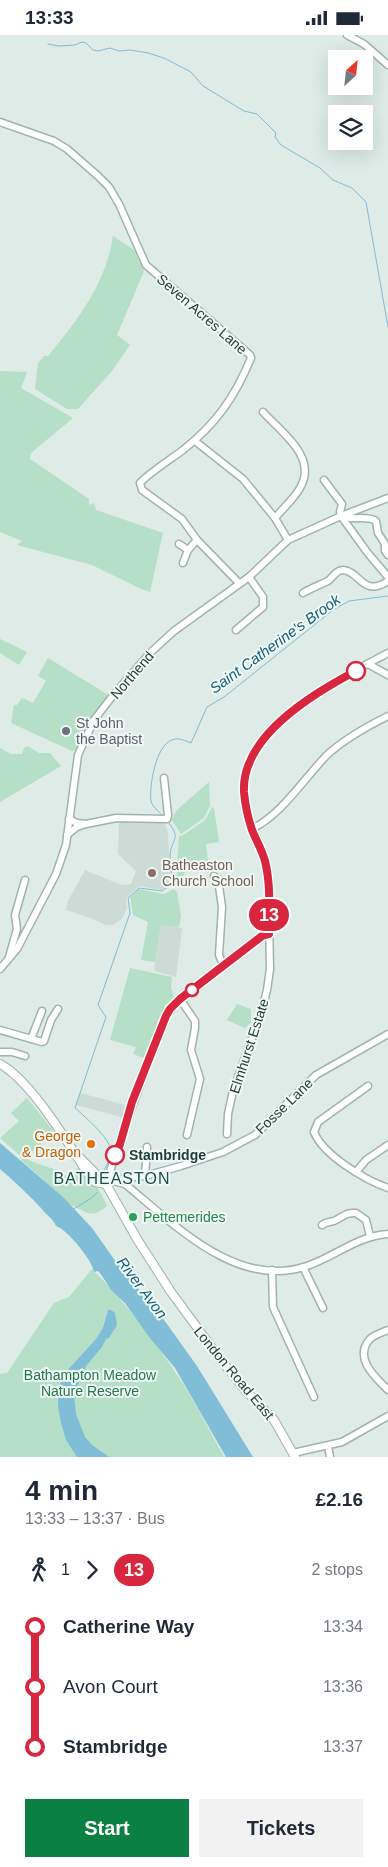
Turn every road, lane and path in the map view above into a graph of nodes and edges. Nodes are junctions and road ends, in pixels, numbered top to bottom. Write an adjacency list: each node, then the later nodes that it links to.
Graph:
1 (347, 35): 2 (street)
2 (388, 65)
3 (0, 122): 5 (street, Seven Acres Lane)
4 (263, 412): 9 (street)
5 (195, 441): 9 (street); 10 (street, Seven Acres Lane)
6 (324, 480): 8 (street)
7 (388, 499): 8 (street, Northend)
8 (341, 516): 11 (street, Northend); 14 (street); 17 (street)
9 (275, 518): 11 (street)
10 (197, 540): 13 (street); 19 (street, Seven Acres Lane)
11 (288, 541): 16 (street, Northend)
12 (179, 544): 13 (street)
13 (188, 549): 15 (street)
14 (388, 555)
15 (183, 563)
16 (249, 577): 19 (street, Northend); 21 (street)
17 (388, 577)
18 (388, 581): 20 (street)
19 (238, 583): 27 (street, Northend)
20 (303, 593)
21 (236, 630)
22 (388, 653): 23 (street, Elmhurst Estate)
23 (368, 664): 24 (street); 29 (street, Elmhurst Estate)
24 (388, 675)
25 (388, 716): 29 (street)
26 (164, 778): 28 (street)
27 (69, 819): 28 (street); 30 (street, Northend)
28 (86, 823): 30 (street)
29 (252, 829): 33 (street, Elmhurst Estate)
30 (67, 835): 34 (street, Northend)
31 (214, 876): 35 (street)
32 (25, 880): 34 (street)
33 (269, 934): 35 (street); 47 (street, Elmhurst Estate)
34 (9, 958): 36 (street, Northend)
35 (225, 965): 37 (street)
36 (0, 969)
37 (180, 999): 48 (street); 54 (street)
38 (58, 1009): 42 (street)
39 (42, 1011): 42 (street)
40 (0, 1031): 42 (street)
41 (388, 1034): 52 (street, Fosse Lane)
42 (31, 1039)
43 (0, 1052): 44 (street)
44 (25, 1056)
45 (0, 1064): 54 (street, London Road East)
46 (368, 1086): 51 (street)
47 (229, 1130)
48 (187, 1135)
49 (388, 1145): 51 (street)
50 (147, 1147): 52 (street)
51 (356, 1172): 55 (street)
52 (145, 1175): 53 (street, Fosse Lane)
53 (118, 1182): 54 (street, Fosse Lane); 60 (street)
54 (106, 1184): 69 (street, London Road East)
55 (388, 1188)
56 (325, 1221): 58 (street)
57 (388, 1234): 58 (street)
58 (370, 1236): 59 (street)
59 (303, 1267): 60 (street); 61 (street)
60 (272, 1270): 65 (street)
61 (323, 1308)
62 (388, 1330): 64 (street)
63 (316, 1386): 65 (street)
64 (388, 1390)
65 (309, 1391): 66 (street)
66 (314, 1397)
67 (388, 1416): 68 (street)
68 (328, 1446): 69 (street); 70 (street)
69 (294, 1455)
70 (330, 1457)

